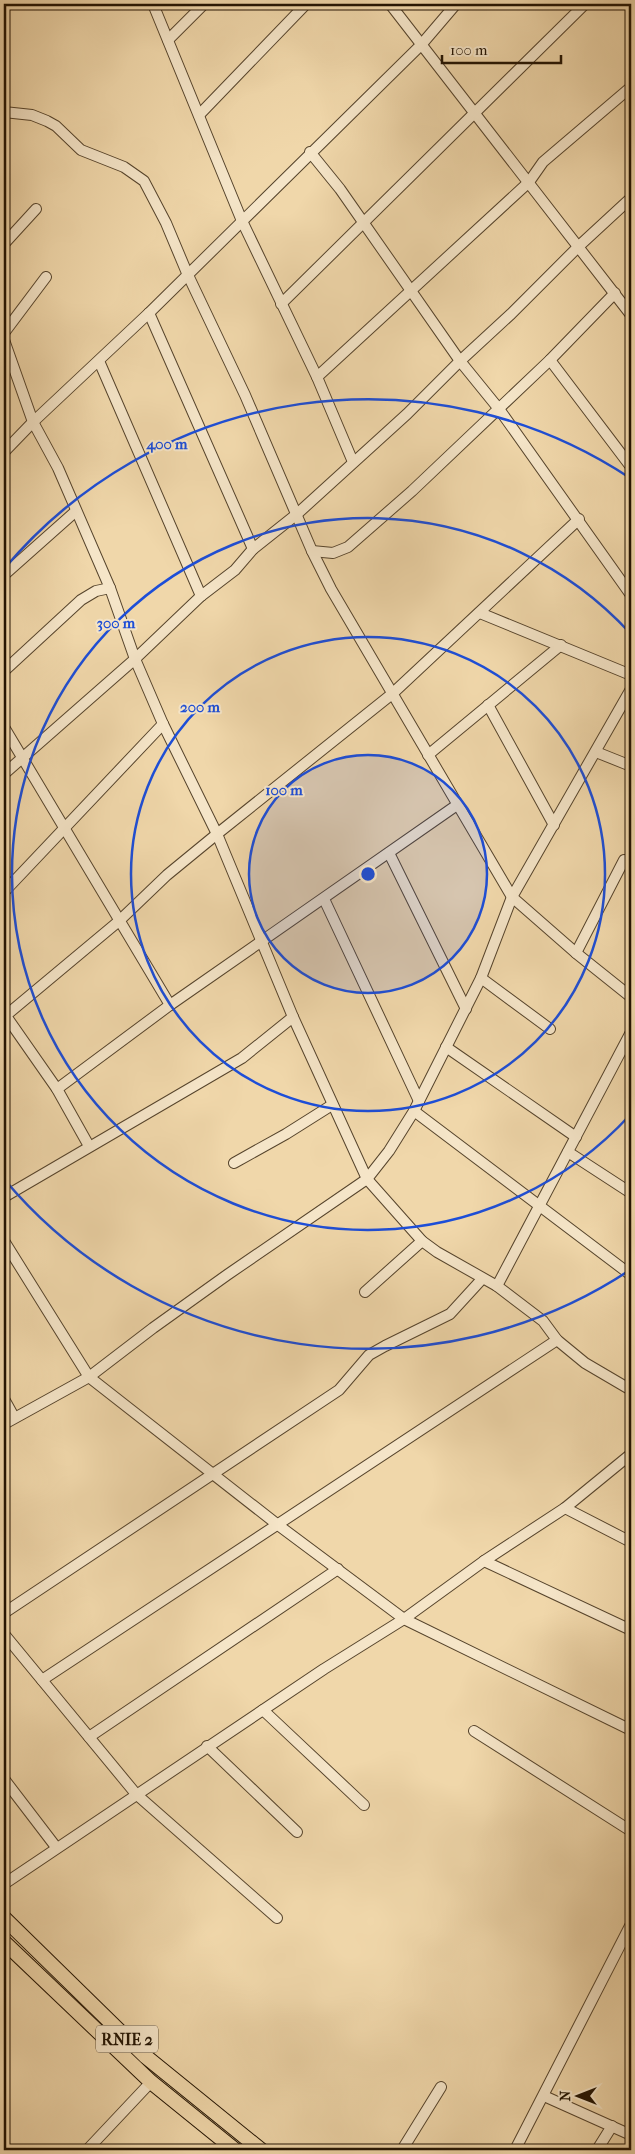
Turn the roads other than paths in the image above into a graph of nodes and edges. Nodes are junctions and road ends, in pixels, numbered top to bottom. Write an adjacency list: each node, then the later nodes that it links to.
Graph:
1 (153, 4): 7 (street)
2 (204, 4): 7 (street)
3 (306, 4): 12 (street)
4 (390, 4): 8 (street)
5 (456, 4): 8 (street)
6 (585, 4): 10 (street)
7 (168, 40): 12 (street)
8 (421, 45): 10 (street); 13 (street)
9 (631, 87): 14 (street)
10 (474, 111): 14 (street); 18 (street)
11 (4, 112): 21 (street)
12 (199, 115): 17 (street)
13 (310, 152): 17 (street); 18 (street)
14 (529, 182): 20 (street); 23 (street)
15 (631, 198): 20 (street)
16 (36, 209): 19 (street)
17 (242, 221): 21 (street); 25 (street)
18 (364, 222): 23 (street); 25 (street)
19 (4, 244)
20 (579, 246): 24 (street); 32 (street)
21 (187, 273): 26 (street); 40 (street)
22 (46, 277): 28 (street)
23 (412, 290): 32 (street); 33 (street)
24 (615, 292): 27 (street); 30 (street)
25 (281, 304): 33 (street)
26 (149, 313): 31 (street); 42 (street)
27 (631, 315)
28 (4, 333)
29 (4, 340): 35 (street)
30 (550, 360): 34 (street); 38 (street)
31 (99, 361): 35 (street); 47 (street)
32 (460, 361): 34 (street); 37 (street)
33 (317, 377): 37 (street)
34 (499, 409): 41 (street); 43 (street)
35 (33, 422): 36 (street); 39 (street)
36 (4, 452)
37 (353, 462): 40 (street)
38 (631, 467)
39 (76, 511): 44 (street); 45 (street)
40 (297, 514): 42 (street); 43 (street)
41 (580, 519): 46 (street); 48 (street)
42 (253, 550): 47 (street)
43 (312, 551): 54 (street)
44 (4, 575)
45 (110, 588): 50 (street); 51 (street)
46 (631, 595)
47 (201, 596): 50 (street)
48 (480, 613): 49 (street); 54 (street)
49 (562, 645): 52 (street); 55 (street)
50 (135, 659): 56 (street); 60 (street)
51 (4, 671)
52 (631, 675)
53 (631, 689): 58 (street)
54 (392, 694): 59 (street); 66 (street)
55 (488, 705): 59 (street); 64 (street)
56 (162, 724): 65 (street); 66 (street)
57 (4, 726): 60 (street)
58 (596, 752): 61 (street); 64 (street)
59 (428, 755): 63 (street)
60 (22, 757): 62 (street); 65 (street)
61 (631, 766)
62 (4, 774)
63 (457, 804): 67 (street); 70 (street)
64 (554, 825): 70 (street)
65 (63, 827): 69 (street); 72 (street)
66 (217, 834): 72 (street); 73 (street)
67 (389, 853): 71 (street); 78 (street)
68 (624, 860): 74 (street)
69 (4, 892)
70 (512, 897): 74 (street); 75 (street)
71 (324, 899): 73 (street); 86 (street)
72 (119, 921): 77 (street); 79 (street)
73 (262, 943): 77 (street); 80 (street)
74 (576, 953): 76 (street)
75 (481, 978): 78 (street); 81 (street)
76 (631, 997)
77 (170, 1005): 84 (street)
78 (466, 1009): 83 (street)
79 (5, 1017): 84 (street)
80 (293, 1017): 85 (street); 88 (street)
81 (550, 1029)
82 (631, 1032): 87 (street)
83 (446, 1047): 86 (street); 87 (street)
84 (57, 1089): 88 (street)
85 (332, 1105): 90 (street); 91 (street)
86 (416, 1106): 91 (street); 94 (street)
87 (576, 1137): 89 (street)
88 (89, 1146): 93 (street)
89 (568, 1152): 92 (street); 94 (street)
90 (234, 1163)
91 (367, 1179): 96 (street); 102 (street)
92 (631, 1193)
93 (4, 1197)
94 (539, 1206): 97 (street); 99 (street)
95 (4, 1241): 102 (street)
96 (422, 1241): 98 (street); 100 (street)
97 (631, 1275)
98 (482, 1279): 99 (street); 108 (street)
99 (497, 1286): 101 (street)
100 (365, 1292)
101 (557, 1340): 103 (street); 110 (street)
102 (89, 1378): 105 (street); 108 (street)
103 (631, 1390)
104 (4, 1399): 105 (street)
105 (14, 1416): 106 (street)
106 (4, 1424)
107 (630, 1455): 109 (street)
108 (214, 1474): 110 (street); 114 (street)
109 (565, 1508): 111 (street); 112 (street)
110 (278, 1525): 113 (street); 118 (street)
111 (631, 1542)
112 (484, 1561): 115 (street); 116 (street)
113 (338, 1569): 115 (street); 122 (street)
114 (4, 1613)
115 (404, 1619): 119 (street); 120 (street)
116 (631, 1630)
117 (4, 1634): 118 (street)
118 (42, 1680): 122 (street)
119 (262, 1710): 123 (street); 126 (street)
120 (631, 1730)
121 (474, 1731): 127 (street)
122 (89, 1737): 125 (street)
123 (207, 1746): 125 (street); 128 (street)
124 (4, 1779): 129 (street)
125 (136, 1794): 129 (street); 132 (street)
126 (364, 1805)
127 (631, 1831)
128 (296, 1832)
129 (56, 1847): 130 (street)
130 (4, 1884)
131 (4, 1918): 142 (main road, RNIE 2)
132 (277, 1918)
133 (631, 1924): 137 (street)
134 (4, 1942): 135 (main road, RNIE 2)
135 (151, 2082): 140 (main road, RNIE 2); 141 (street)
136 (441, 2087): 143 (street)
137 (544, 2096): 138 (street); 144 (street)
138 (612, 2126): 139 (street); 145 (street)
139 (631, 2135)
140 (226, 2148)
141 (87, 2150)
142 (260, 2150)
143 (402, 2150)
144 (515, 2150)
145 (597, 2150)

